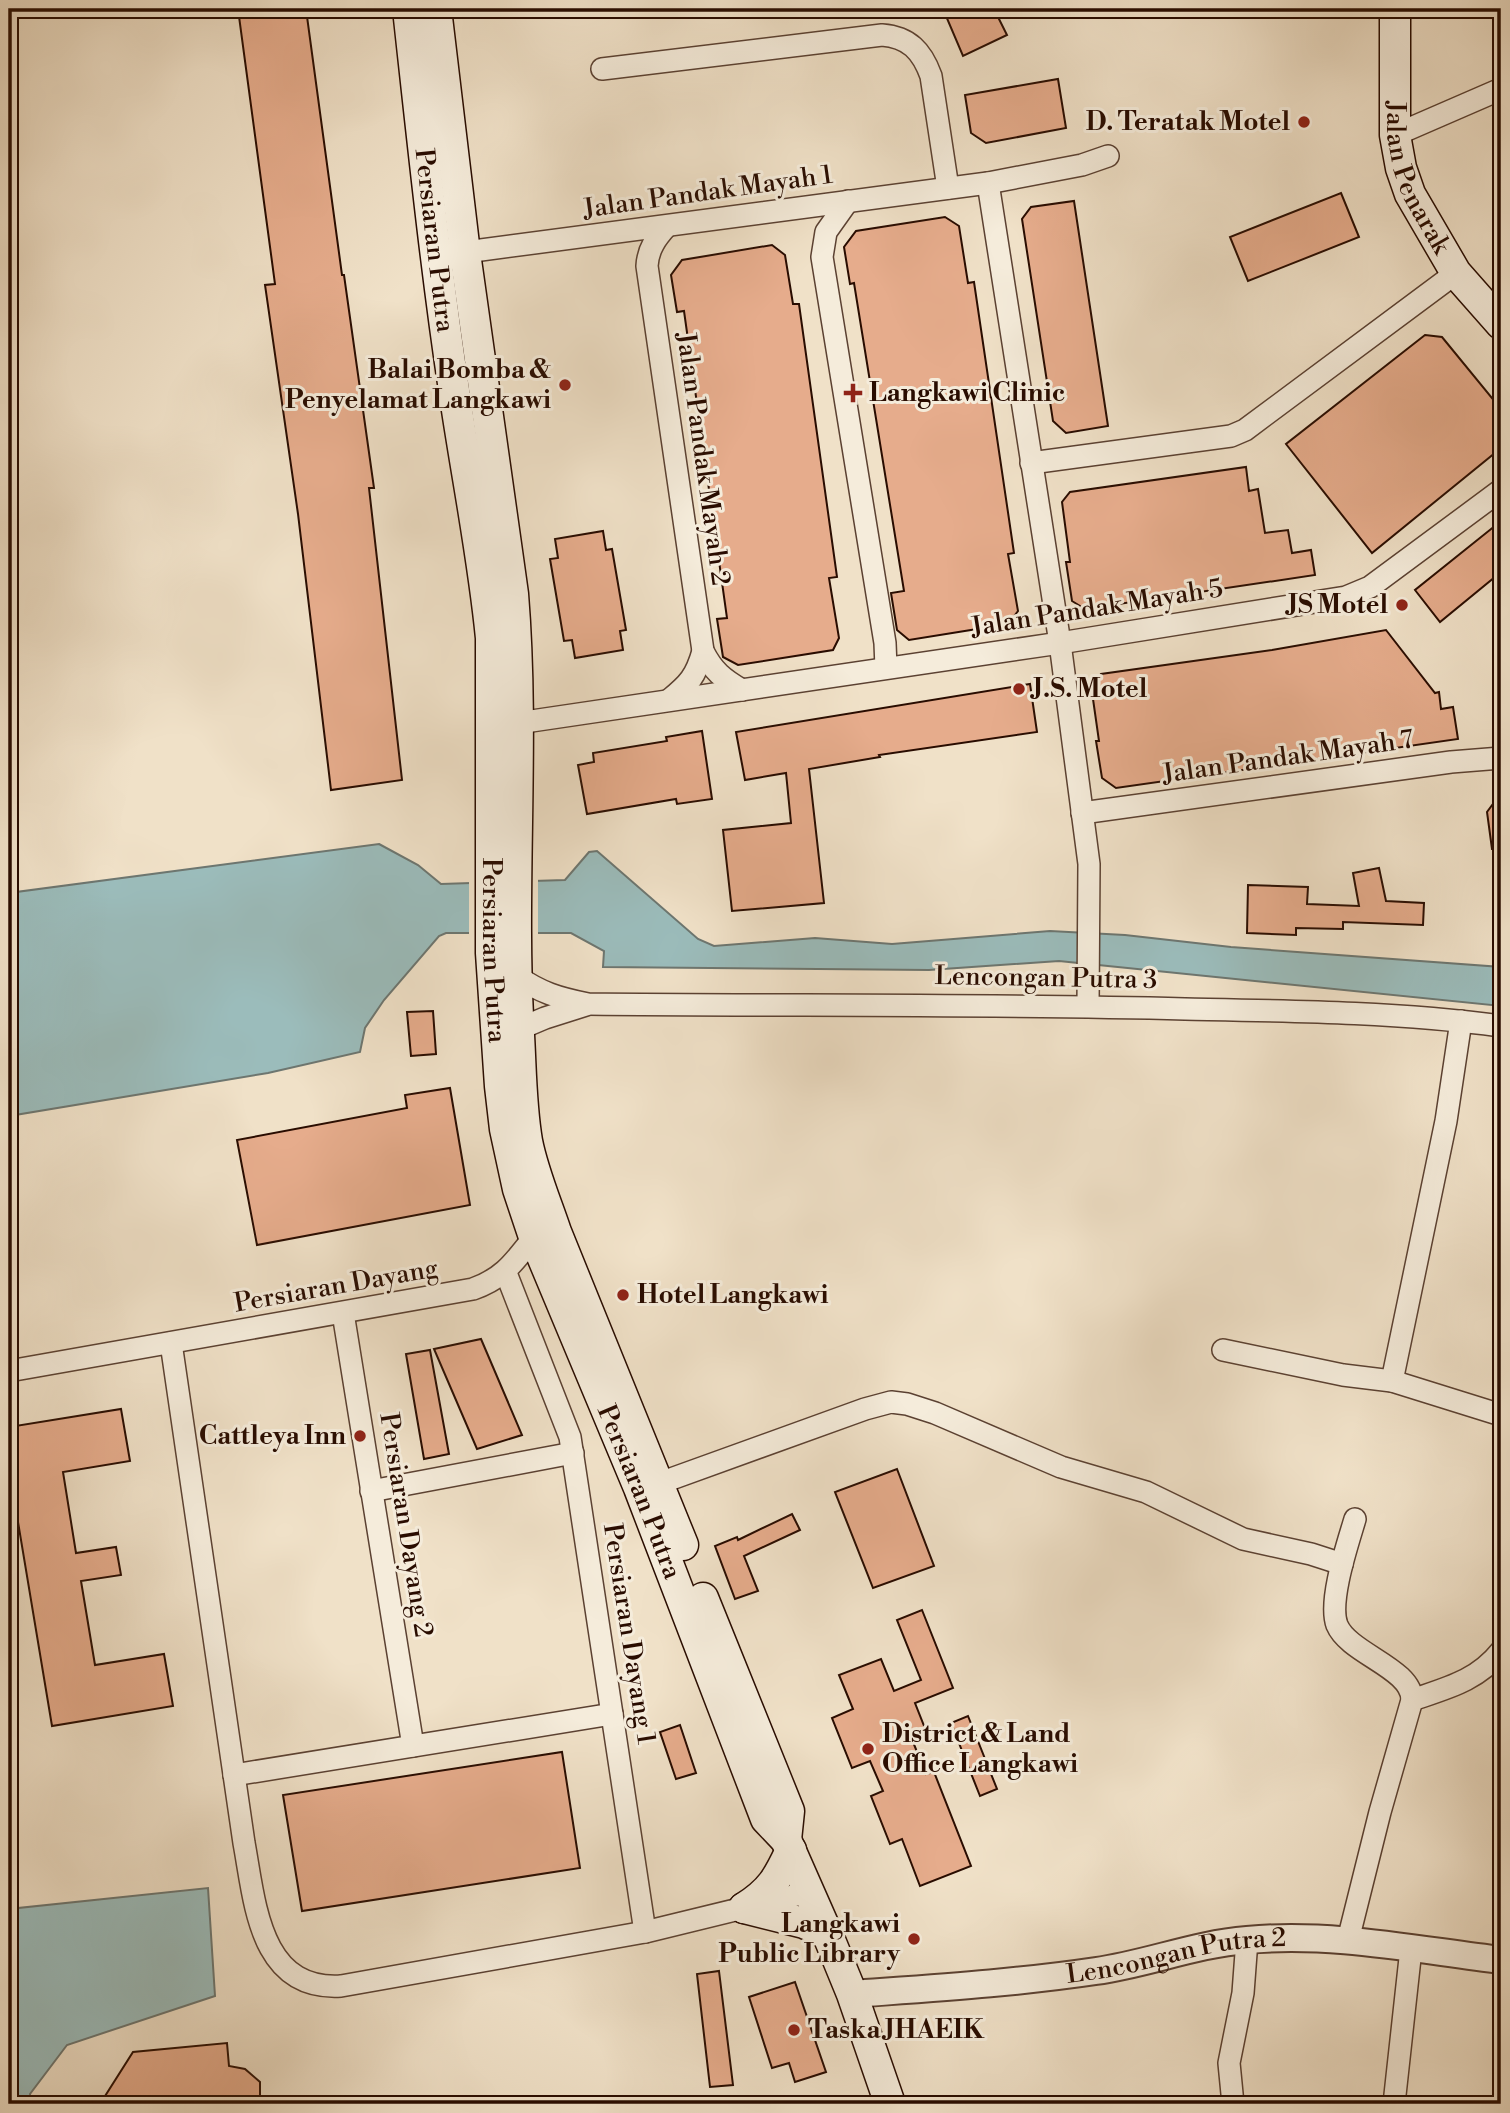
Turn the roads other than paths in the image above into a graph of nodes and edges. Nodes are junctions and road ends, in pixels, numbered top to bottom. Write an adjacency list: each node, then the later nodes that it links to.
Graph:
1 (408, 9): 13 (main road, Persiaran Putra)
2 (436, 9): 12 (main road, Persiaran Putra)
3 (1395, 9): 6 (main road, Jalan Penarak)
4 (602, 69): 9 (street)
5 (1501, 89): 6 (street)
6 (1395, 135): 14 (main road, Jalan Penarak)
7 (1108, 156): 8 (street, Jalan Pandak Mayah 1)
8 (988, 183): 9 (street, Jalan Pandak Mayah 1); 18 (street)
9 (948, 188): 10 (street, Jalan Pandak Mayah 1)
10 (848, 201): 11 (street, Jalan Pandak Mayah 1); 22 (street)
11 (667, 226): 12 (street, Jalan Pandak Mayah 1); 21 (street, Jalan Pandak Mayah 2)
12 (465, 253): 13 (street, Jalan Pandak Mayah 1); 16 (main road, Persiaran Putra)
13 (435, 257): 17 (main road, Persiaran Putra)
14 (1456, 273): 15 (main road, Jalan Penarak); 18 (street)
15 (1501, 324)
16 (484, 389): 17 (main road); 25 (main road, Persiaran Putra)
17 (454, 393): 28 (main road, Persiaran Putra)
18 (1031, 463): 20 (street)
19 (1501, 490): 20 (street, Jalan Pandak Mayah 5)
20 (1060, 643): 22 (street, Jalan Pandak Mayah 5); 27 (street)
21 (704, 651): 23 (street, Jalan Pandak Mayah 2); 24 (street)
22 (886, 668): 23 (street, Jalan Pandak Mayah 5)
23 (742, 690): 24 (street, Jalan Pandak Mayah 5)
24 (669, 700): 25 (street, Jalan Pandak Mayah 5)
25 (517, 723): 28 (main road, Persiaran Putra)
26 (1501, 758): 27 (street, Jalan Pandak Mayah 7)
27 (1082, 813): 31 (street)
28 (503, 869): 29 (main road, Persiaran Putra)
29 (508, 960): 30 (street); 34 (main road, Persiaran Putra); 35 (main road, Persiaran Putra)
30 (588, 1004): 31 (street, Lencongan Putra 3); 34 (street)
31 (1088, 1006): 32 (street, Lencongan Putra 3)
32 (1461, 1021): 33 (street, Lencongan Putra 3); 41 (street)
33 (1501, 1026)
34 (519, 1030): 44 (main road, Persiaran Putra)
35 (534, 1237): 36 (street); 53 (main road, Persiaran Putra)
36 (506, 1273): 37 (street, Persiaran Dayang); 43 (street, Persiaran Dayang 1)
37 (343, 1313): 38 (street, Persiaran Dayang); 45 (street, Persiaran Dayang 2)
38 (172, 1343): 40 (street, Persiaran Dayang); 52 (street)
39 (1223, 1350): 41 (street)
40 (9, 1371)
41 (1392, 1381): 42 (street)
42 (1501, 1415)
43 (573, 1453): 45 (street); 50 (street, Persiaran Dayang 1)
44 (660, 1483): 47 (street); 53 (main road, Persiaran Putra)
45 (371, 1491): 51 (street, Persiaran Dayang 2)
46 (1355, 1518): 47 (street)
47 (1342, 1564): 49 (street)
48 (1501, 1651): 49 (street)
49 (1412, 1700): 59 (street)
50 (612, 1714): 51 (street); 56 (street, Persiaran Dayang 1)
51 (413, 1746): 52 (street)
52 (234, 1775): 56 (street)
53 (788, 1845): 54 (main road, Persiaran Putra); 55 (main road)
54 (810, 1892): 55 (street); 57 (main road, Persiaran Putra)
55 (744, 1908): 56 (street); 57 (main road)
56 (645, 1931)
57 (827, 1933): 62 (main road, Persiaran Putra)
58 (1247, 1940): 59 (street, Lencongan Putra 2); 62 (street, Lencongan Putra 2); 64 (street)
59 (1349, 1940): 60 (street, Lencongan Putra 2)
60 (1412, 1949): 61 (street, Lencongan Putra 2); 65 (street)
61 (1501, 1960)
62 (852, 1994): 63 (main road, Persiaran Putra)
63 (890, 2104)
64 (1233, 2104)
65 (1394, 2104)

